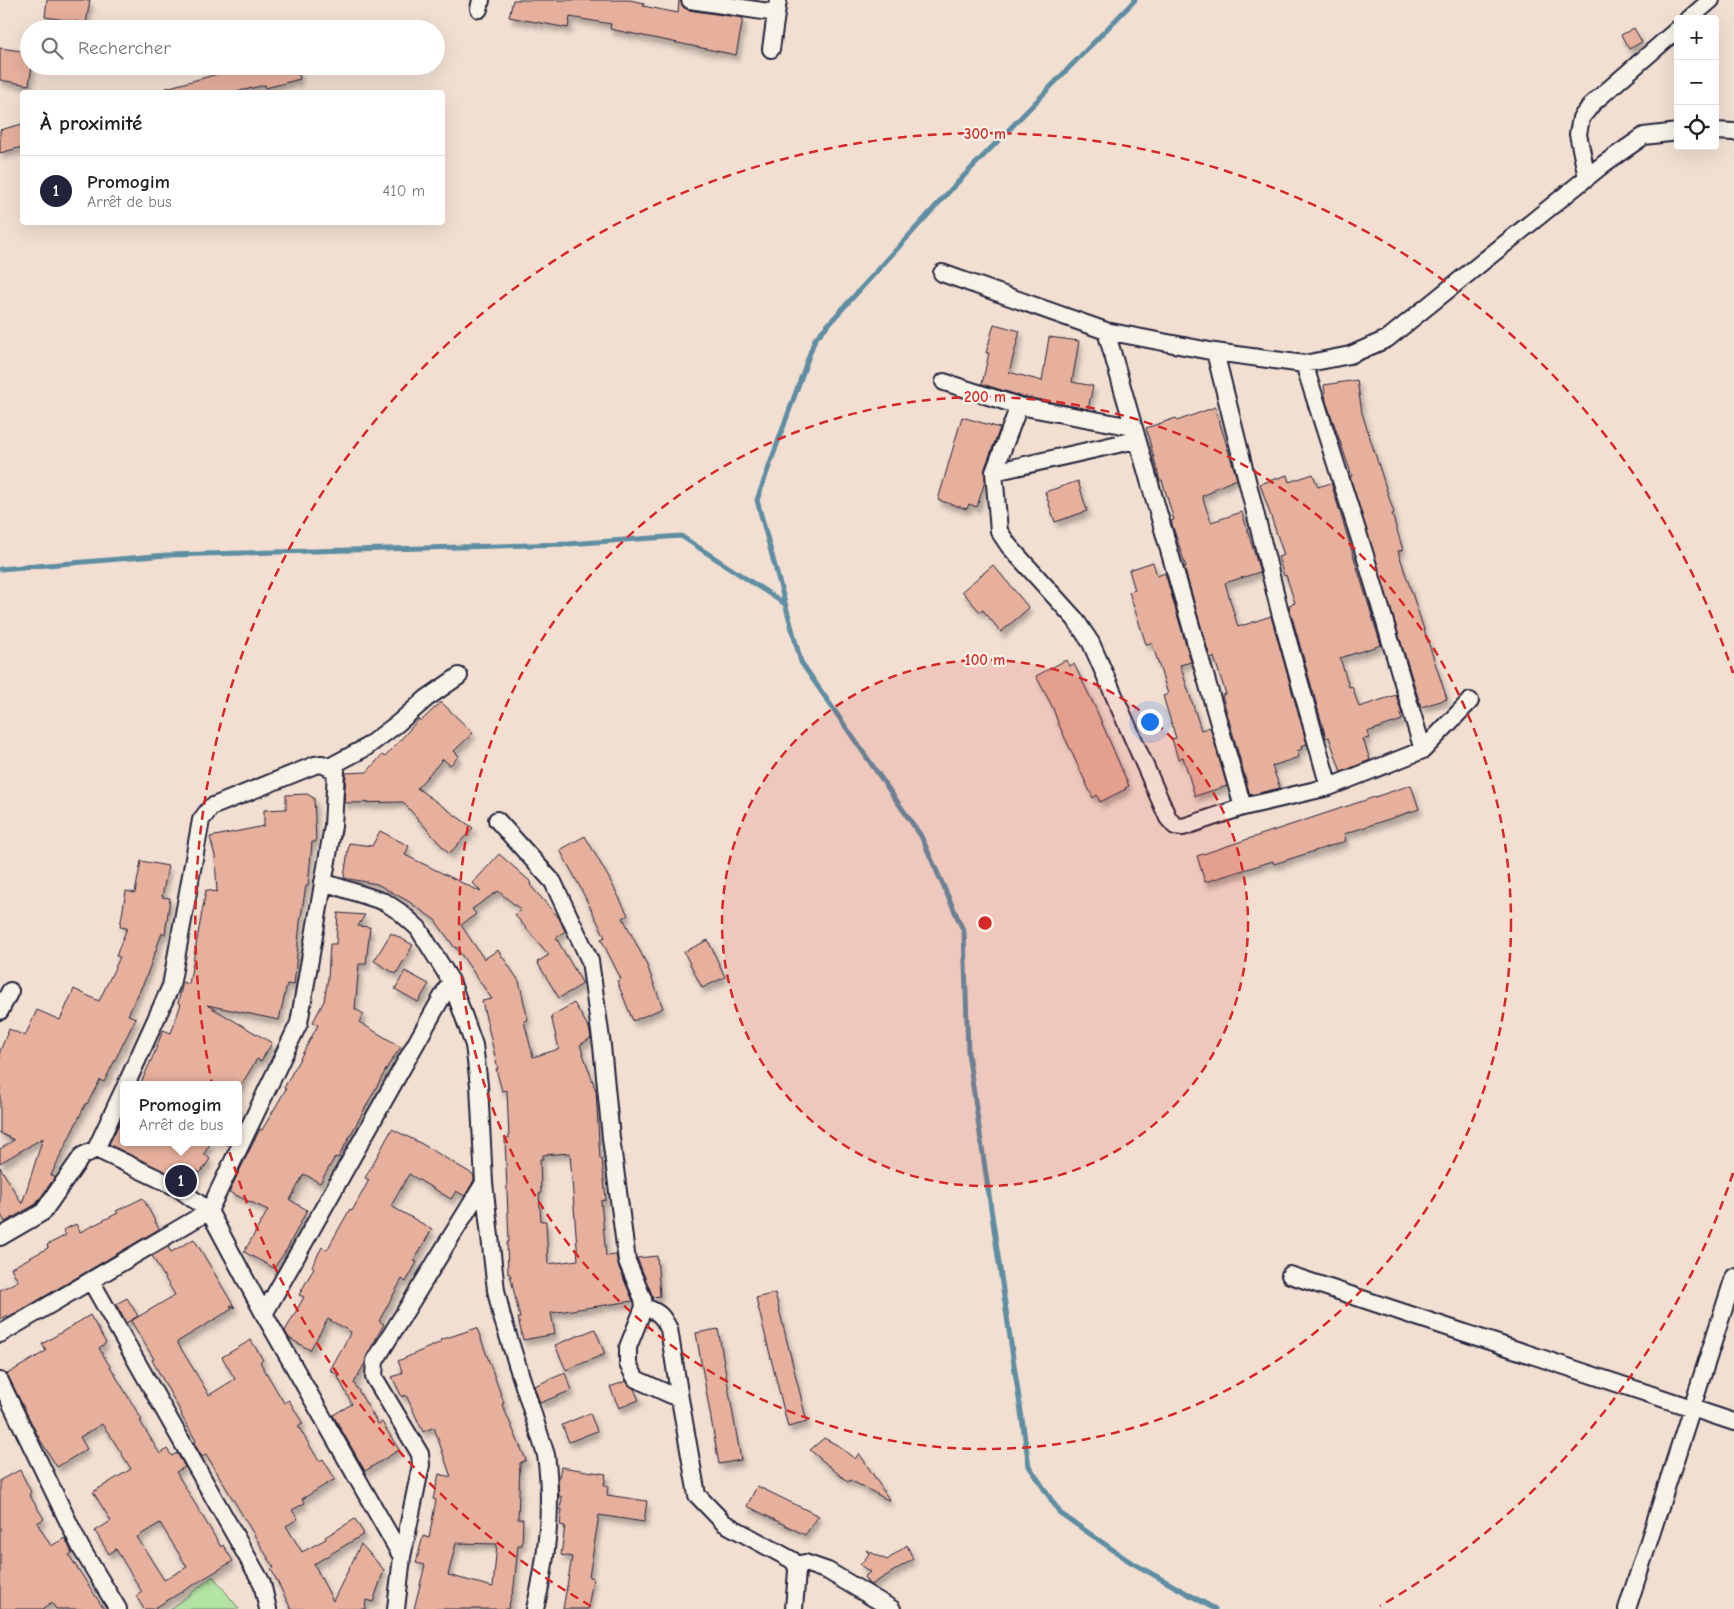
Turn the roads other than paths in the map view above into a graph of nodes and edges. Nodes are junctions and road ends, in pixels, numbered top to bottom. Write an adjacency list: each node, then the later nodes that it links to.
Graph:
1 (690, 0): 3 (street)
2 (1711, 0): 4 (street)
3 (777, 6): 6 (street)
4 (1694, 15)
5 (1674, 32): 10 (street)
6 (771, 48)
7 (1719, 131): 9 (street)
8 (1674, 132): 10 (street)
9 (1734, 132)
10 (1587, 178): 14 (street)
11 (942, 273): 12 (street)
12 (1106, 331): 13 (street); 17 (street)
13 (1215, 352): 14 (street); 23 (street)
14 (1304, 364): 21 (street)
15 (944, 382): 16 (street)
16 (1019, 406): 17 (street); 18 (street)
17 (1135, 434): 18 (street); 24 (street)
18 (994, 472): 24 (street)
19 (459, 676): 22 (street)
20 (1470, 701): 21 (street)
21 (1423, 750): 23 (street)
22 (329, 767): 26 (street); 30 (street)
23 (1329, 787): 24 (street)
24 (1243, 806)
25 (497, 820): 41 (street)
26 (323, 882): 27 (street); 32 (street)
27 (451, 981): 35 (street); 42 (street)
28 (10, 990): 29 (street)
29 (0, 1011)
30 (128, 1081)
31 (120, 1098): 34 (street)
32 (242, 1142)
33 (240, 1146): 36 (street)
34 (96, 1149): 36 (street); 37 (street)
35 (484, 1183): 48 (street); 53 (street)
36 (209, 1211): 40 (street); 42 (street)
37 (0, 1237)
38 (1290, 1275): 46 (street)
39 (1734, 1277): 46 (street)
40 (91, 1281): 43 (street); 51 (street)
41 (644, 1307): 45 (street); 45 (street)
42 (264, 1314): 48 (street)
43 (0, 1334)
44 (0, 1381): 50 (street)
45 (680, 1399): 49 (street)
46 (1692, 1408): 47 (street); 56 (street)
47 (1734, 1422)
48 (402, 1557): 52 (street)
49 (796, 1565): 54 (street); 55 (street)
50 (118, 1609)
51 (268, 1609)
52 (396, 1609)
53 (535, 1609)
54 (794, 1609)
55 (892, 1609)
56 (1627, 1609)

